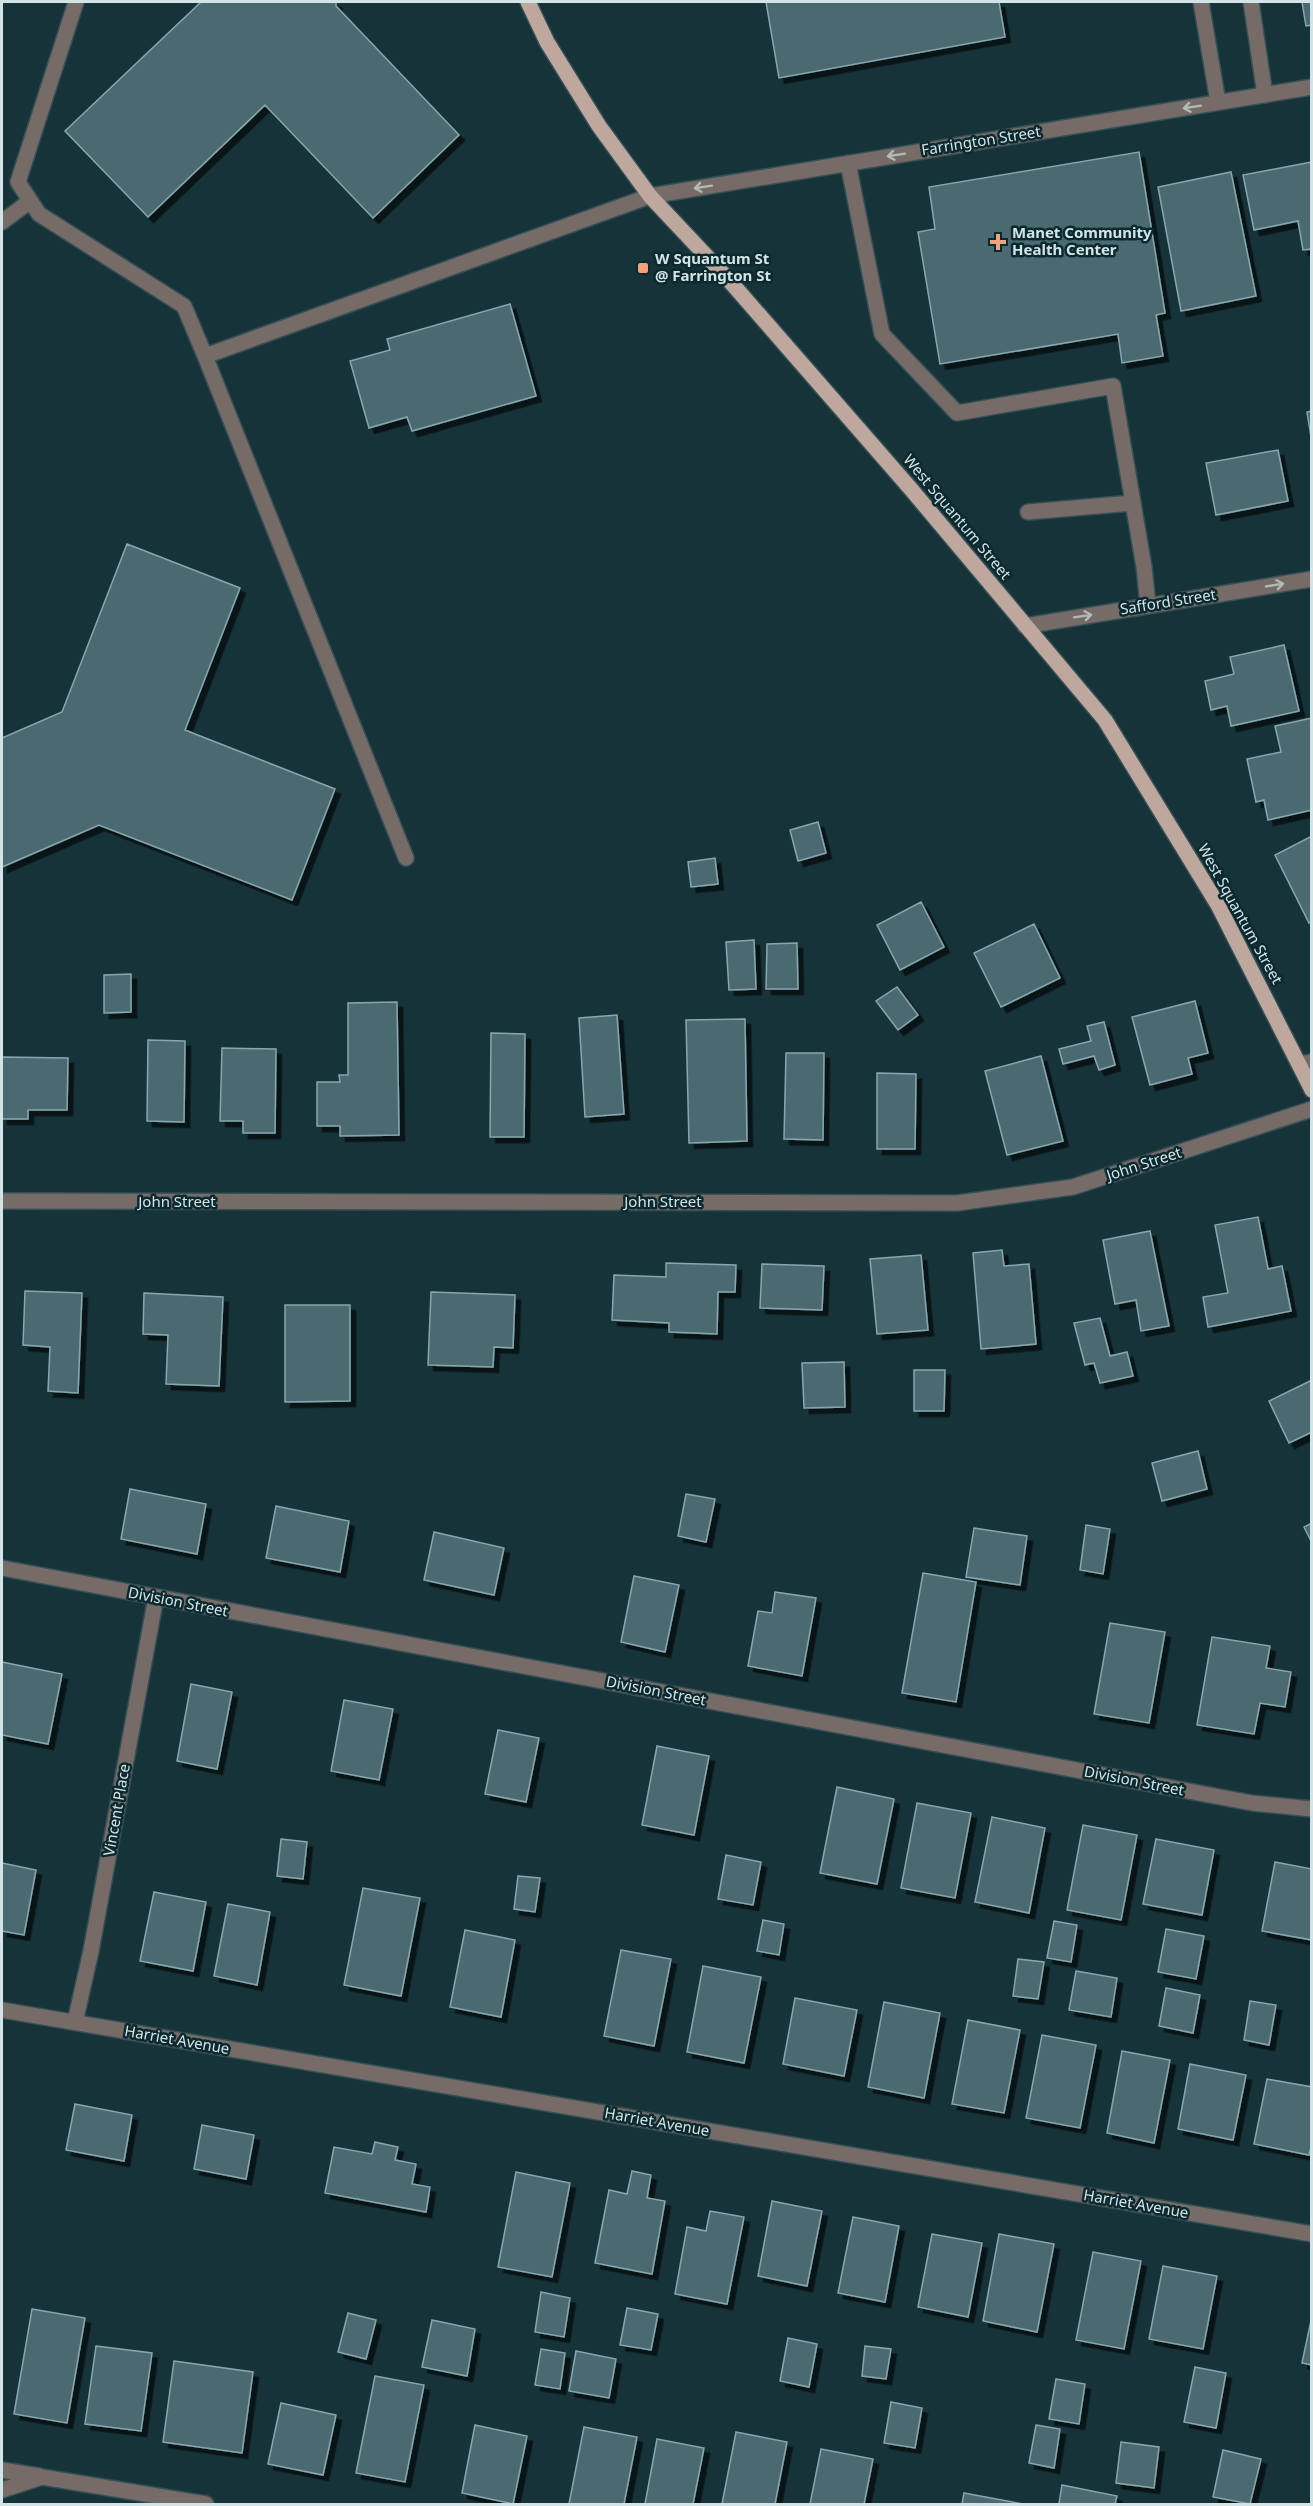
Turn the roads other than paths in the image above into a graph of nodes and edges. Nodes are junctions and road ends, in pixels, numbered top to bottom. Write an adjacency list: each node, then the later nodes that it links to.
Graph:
1 (76, 2): 10 (street)
2 (528, 2): 9 (main road, West Squantum Street)
3 (1201, 2): 7 (street)
4 (1251, 2): 6 (street)
5 (1311, 87): 6 (street, Farrington Street)
6 (1266, 94): 7 (street, Farrington Street)
7 (1218, 102): 8 (street, Farrington Street, one-way to 8)
8 (848, 163): 9 (street, Farrington Street, one-way to 9); 13 (street)
9 (650, 196): 12 (street, Farrington Street); 17 (main road, West Squantum Street)
10 (30, 201): 11 (street); 12 (street)
11 (2, 222)
12 (205, 356): 18 (street)
13 (1132, 503): 14 (street); 16 (street)
14 (1028, 512)
15 (1311, 579): 16 (street, Safford Street, one-way to 15)
16 (1148, 606): 17 (street, Safford Street, one-way to 16)
17 (1025, 626): 19 (main road, West Squantum Street)
18 (406, 858)
19 (1305, 1063): 20 (main road, West Squantum Street)
20 (1311, 1090)
21 (1311, 1109): 22 (street, John Street)
22 (2, 1201)
23 (2, 1568): 24 (street, Division Street)
24 (156, 1598): 25 (street, Division Street); 27 (street, Vincent Place)
25 (1311, 1809)
26 (2, 2010): 27 (street, Harriet Avenue)
27 (75, 2022): 28 (street, Harriet Avenue)
28 (1311, 2234)
29 (2, 2470): 30 (street)
30 (42, 2477): 31 (street); 32 (street)
31 (2, 2490)
32 (206, 2505)

